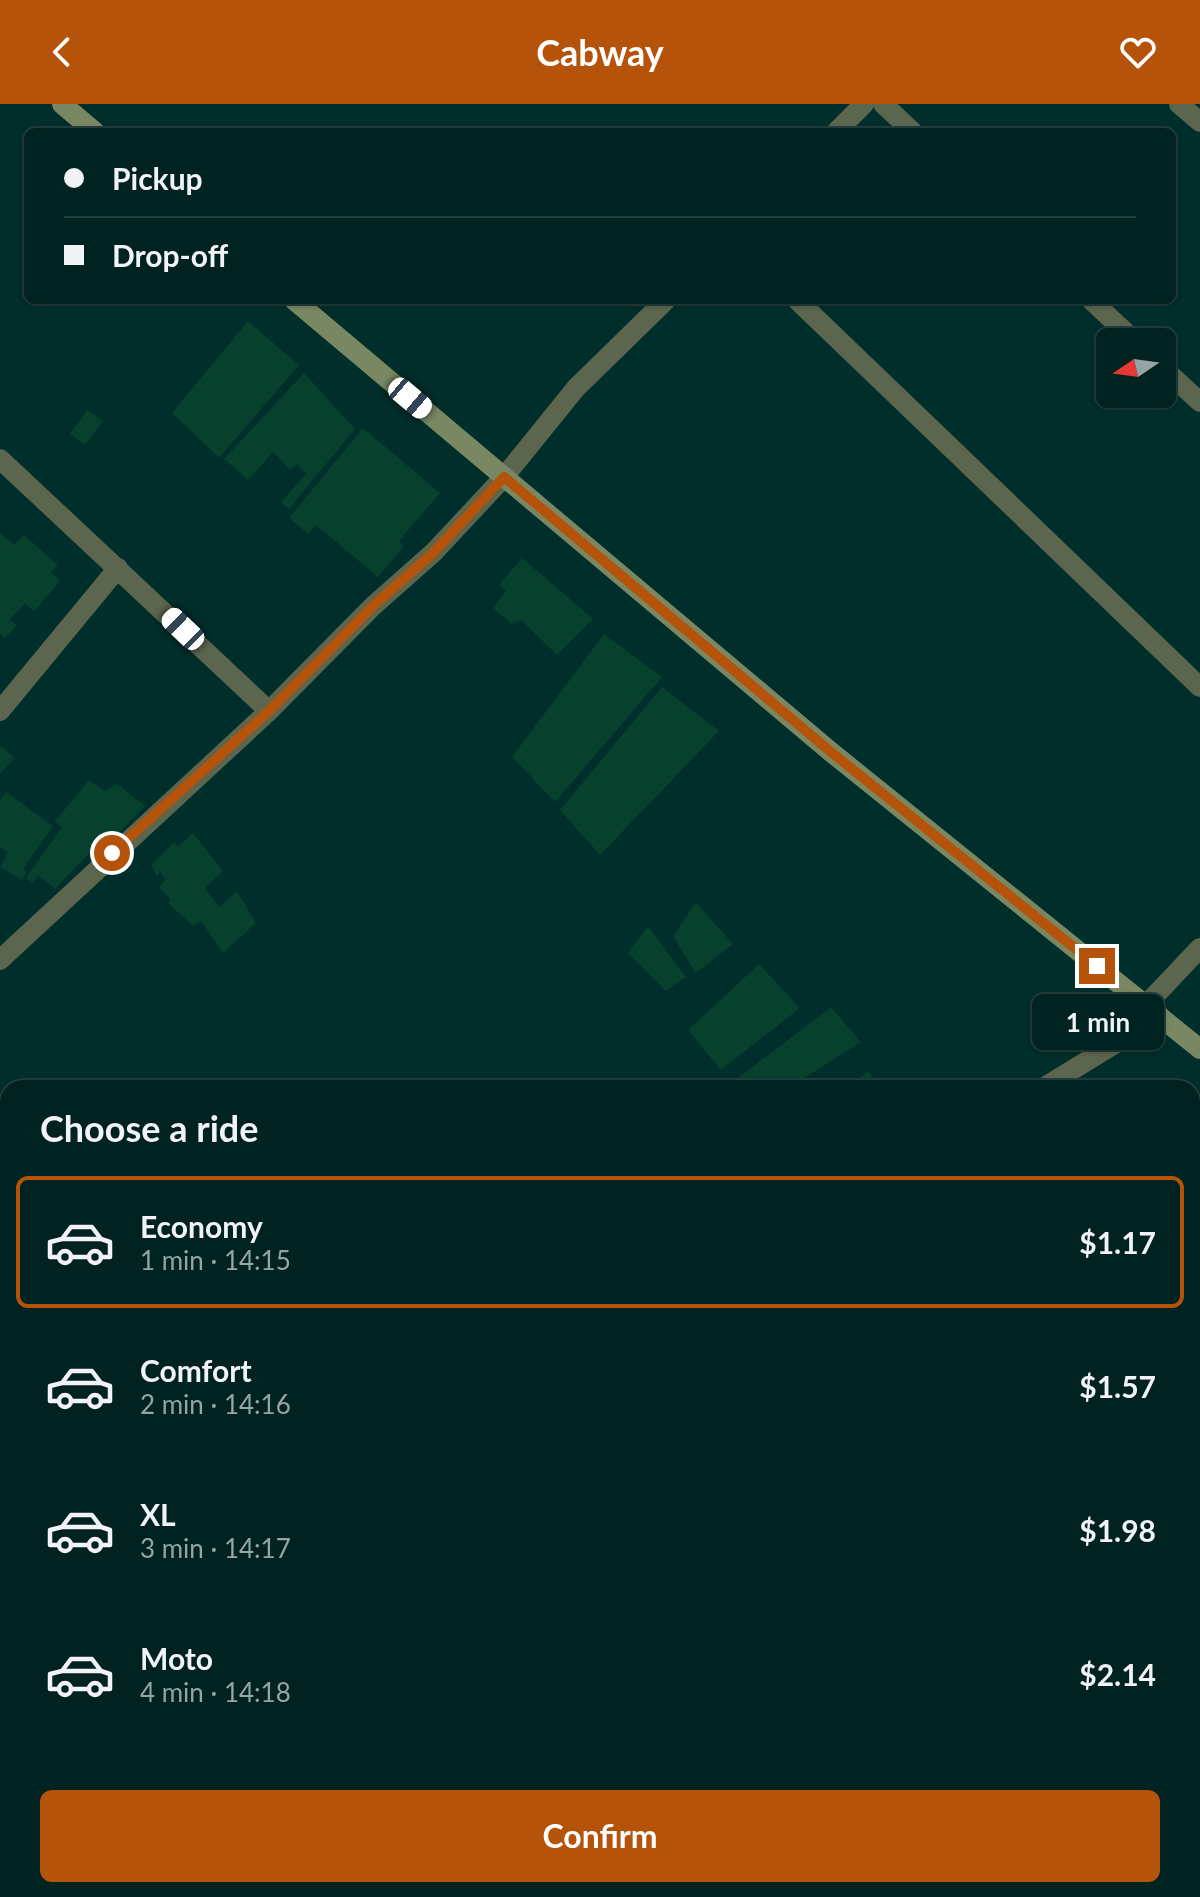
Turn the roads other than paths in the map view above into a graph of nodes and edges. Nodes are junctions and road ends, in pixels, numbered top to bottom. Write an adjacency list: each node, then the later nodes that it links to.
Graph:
1 (62, 104): 6 (main road)
2 (864, 104): 7 (street)
3 (883, 104): 8 (street)
4 (1179, 104): 5 (street)
5 (1200, 122)
6 (90, 128)
7 (840, 128)
8 (909, 128)
9 (299, 304): 17 (main road)
10 (662, 304): 17 (street)
11 (801, 304): 19 (street)
12 (1095, 304): 13 (street)
13 (1121, 328)
14 (1176, 380): 15 (street)
15 (1200, 402)
16 (0, 459): 18 (street)
17 (504, 477): 21 (street); 24 (main road)
18 (118, 568): 20 (street); 21 (street)
19 (1200, 687)
20 (0, 711)
21 (269, 711): 23 (street)
22 (1200, 948): 24 (street)
23 (0, 960)
24 (1153, 1010): 25 (main road); 26 (street)
25 (1200, 1049)
26 (1054, 1080)

